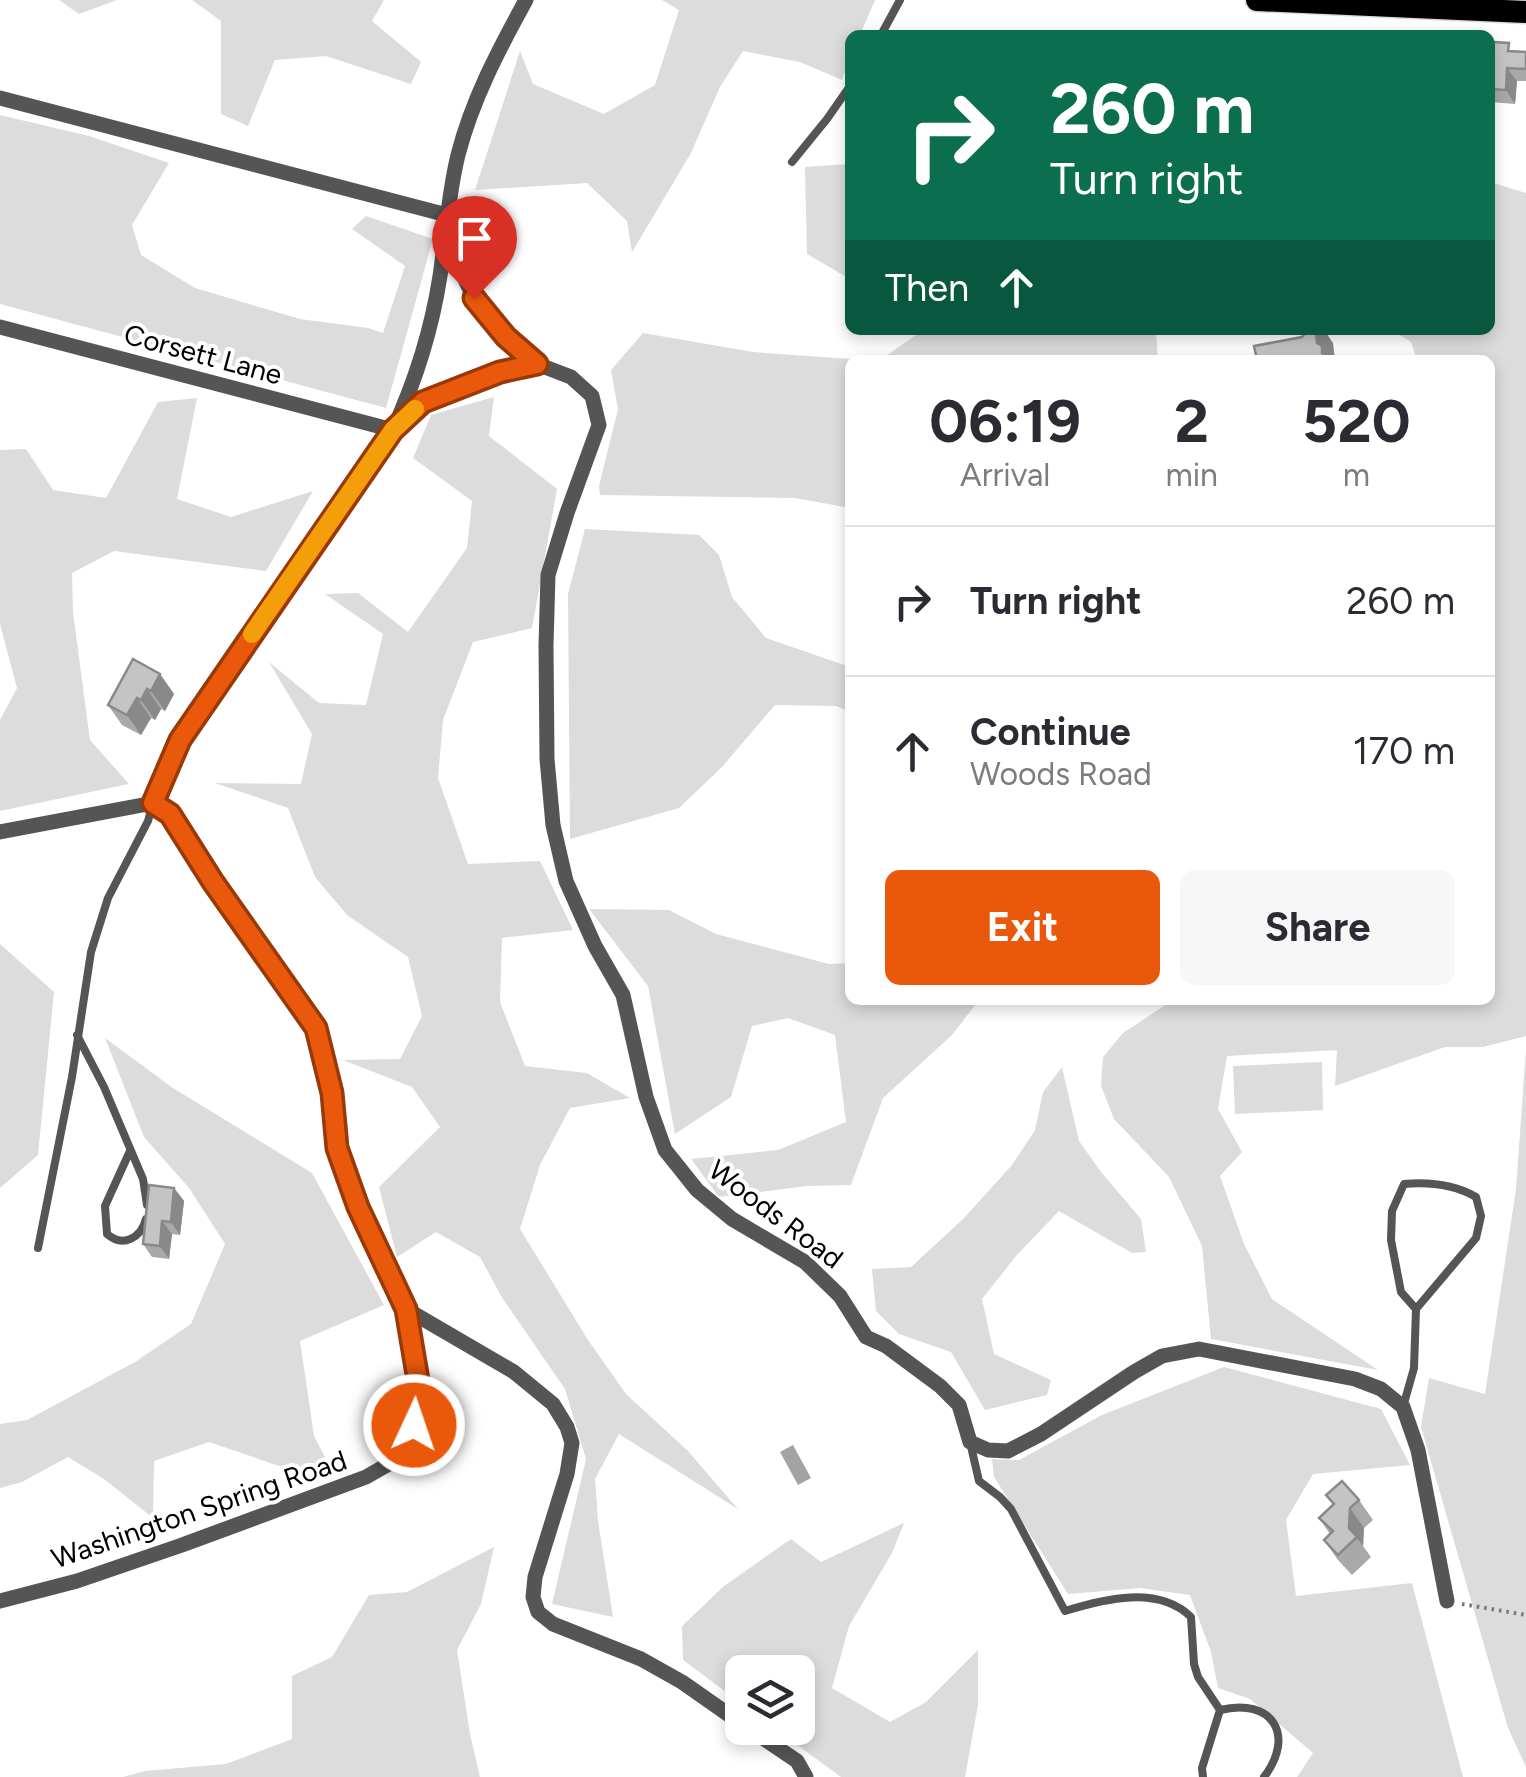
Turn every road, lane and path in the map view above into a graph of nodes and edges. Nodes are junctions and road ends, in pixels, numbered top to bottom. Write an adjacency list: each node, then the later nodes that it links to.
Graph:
1 (526, 0): 9 (street)
2 (900, 0): 5 (lane)
3 (1257, 0): 4 (main road)
4 (1526, 12)
5 (884, 30)
6 (845, 93): 8 (lane)
7 (0, 98): 9 (street)
8 (792, 162)
9 (447, 215): 11 (street, Woods Road); 12 (street)
10 (0, 326): 12 (street, Corsett Lane)
11 (537, 364): 12 (street); 21 (street, Woods Road)
12 (393, 430): 13 (street)
13 (153, 803): 14 (street); 15 (lane); 18 (street, Washington Spring Road)
14 (0, 832)
15 (77, 1035): 16 (lane); 17 (lane)
16 (130, 1150): 16 (lane)
17 (38, 1248)
18 (406, 1309): 22 (street, Washington Spring Road); 26 (street)
19 (1416, 1309): 19 (lane); 20 (lane)
20 (1403, 1407): 21 (street); 23 (street)
21 (970, 1442): 25 (lane)
22 (0, 1601)
23 (1447, 1601): 24 (path)
24 (1526, 1614)
25 (1220, 1710): 29 (lane); 30 (lane)
26 (725, 1712)
27 (773, 1745): 28 (street)
28 (806, 1777)
29 (1203, 1777)
30 (1264, 1777)

